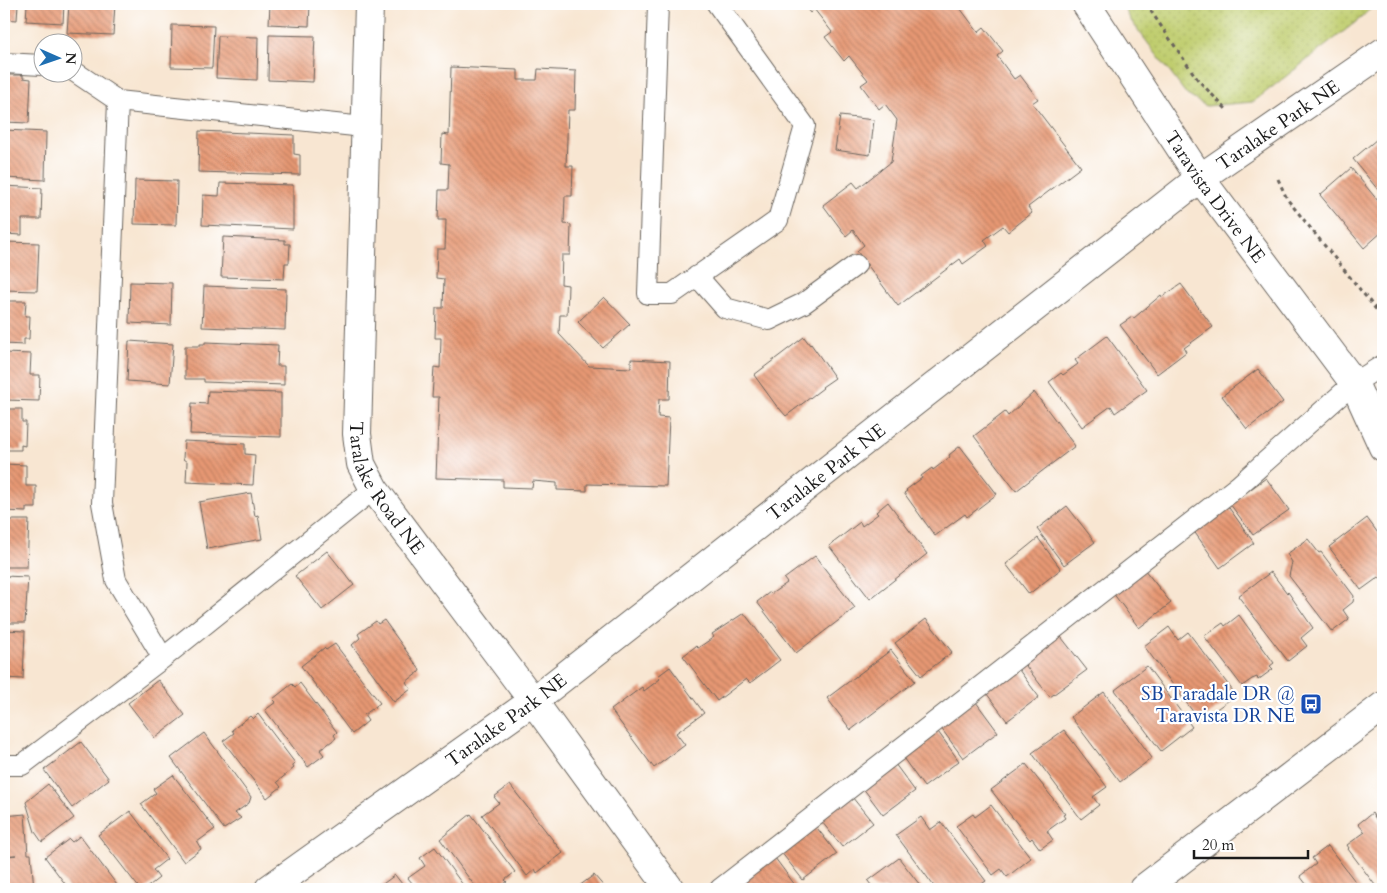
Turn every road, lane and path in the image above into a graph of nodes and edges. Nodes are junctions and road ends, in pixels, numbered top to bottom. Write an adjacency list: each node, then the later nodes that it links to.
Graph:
1 (368, 4): 12 (street, Taralake Road NE)
2 (658, 4): 16 (lane)
3 (717, 4): 16 (lane)
4 (1086, 4): 13 (street, Taravista Drive NE)
5 (1146, 4): 11 (path)
6 (1383, 52): 13 (street, Taralake Park NE)
7 (4, 63): 8 (lane)
8 (32, 64)
9 (82, 77): 10 (lane)
10 (118, 101): 12 (lane); 23 (lane)
11 (1228, 111)
12 (364, 127): 22 (street, Taralake Road NE)
13 (1200, 178): 19 (street, Taravista Drive NE); 24 (street, Taralake Park NE)
14 (1278, 179): 17 (path)
15 (856, 265): 16 (lane)
16 (697, 276)
17 (1383, 318)
18 (1383, 365): 19 (lane)
19 (1354, 383): 20 (street, Taravista Drive NE); 21 (street, Taravista Drive NE); 29 (lane)
20 (1383, 406)
21 (1383, 447)
22 (374, 489): 23 (lane); 24 (street, Taralake Road NE)
23 (163, 658): 26 (lane)
24 (533, 701): 27 (street, Taralake Park NE); 28 (street, Taralake Road NE)
25 (1383, 706): 30 (street)
26 (4, 765)
27 (269, 889)
28 (670, 889)
29 (720, 889)
30 (1144, 889)

